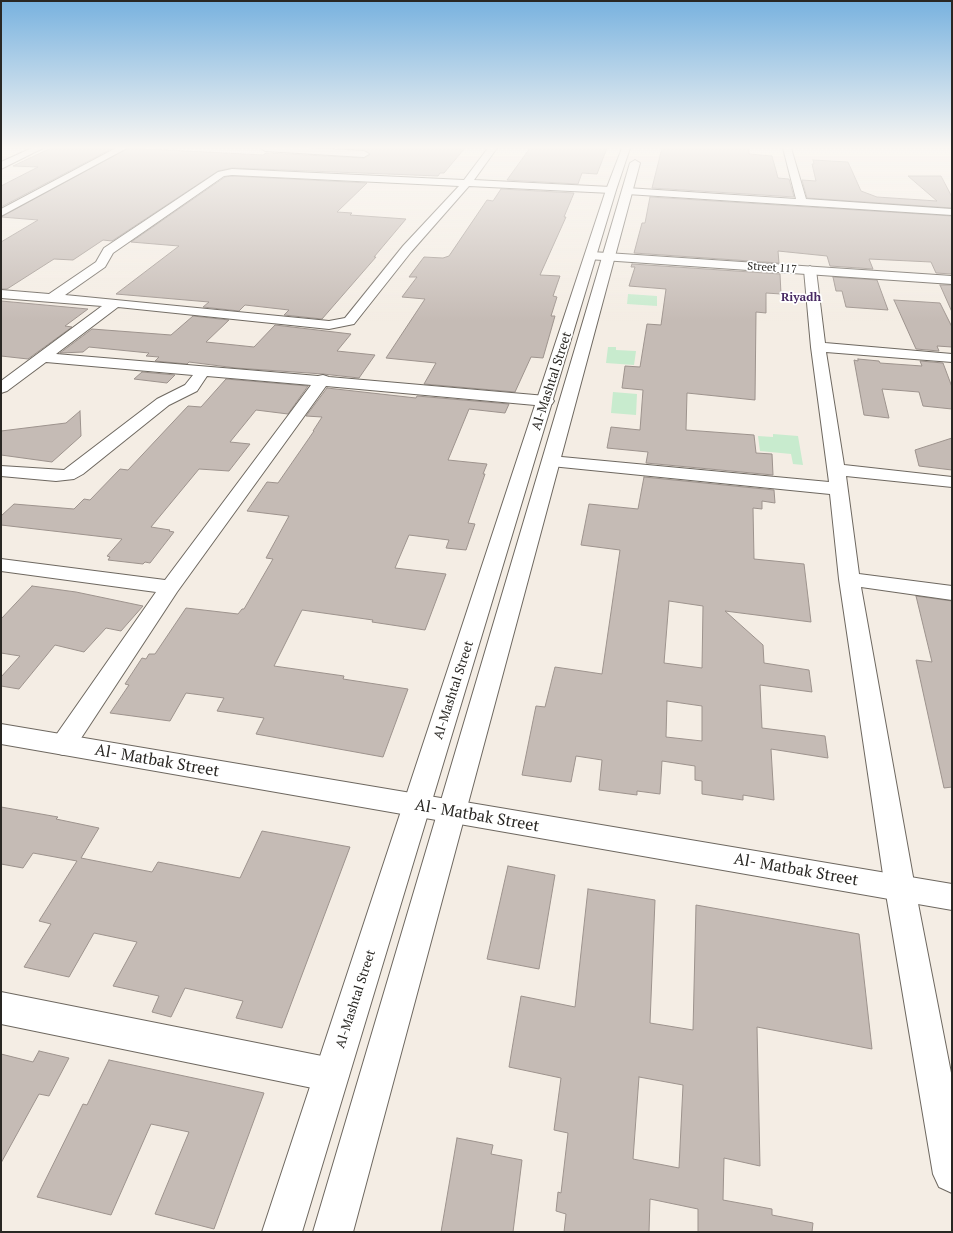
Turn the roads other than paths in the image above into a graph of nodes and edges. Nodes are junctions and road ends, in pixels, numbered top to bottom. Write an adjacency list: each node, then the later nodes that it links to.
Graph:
1 (15, 206): 7 (street)
2 (175, 206): 14 (street)
3 (447, 206): 15 (street)
4 (615, 206): 8 (street, Al-Mashtal Street)
5 (855, 206): 6 (street)
6 (952, 212)
7 (1, 213)
8 (602, 252): 9 (street, Street 117); 22 (street, Al-Mashtal Street); 23 (street, Al-Mashtal Street)
9 (657, 256): 10 (street, Street 117); 11 (street, Street 117)
10 (810, 270): 12 (street, Street 117); 16 (street)
11 (952, 274)
12 (952, 280)
13 (1, 294): 14 (street)
14 (52, 298): 15 (street)
15 (115, 303): 17 (street)
16 (818, 347): 18 (street); 25 (street)
17 (42, 357): 19 (street); 21 (street)
18 (952, 358)
19 (203, 371): 20 (street); 24 (street)
20 (323, 380): 22 (street); 29 (street)
21 (1, 388)
22 (546, 401): 33 (street, Al-Mashtal Street)
23 (551, 461): 25 (street); 34 (street, Al-Mashtal Street)
24 (1, 471)
25 (838, 479): 26 (street); 28 (street)
26 (952, 482)
27 (1, 565): 29 (street)
28 (849, 579): 30 (street); 35 (street)
29 (170, 587): 32 (street)
30 (952, 593)
31 (1, 734): 32 (street, Al- Matbak Street)
32 (63, 745): 33 (street, Al- Matbak Street)
33 (417, 805): 34 (street, Al- Matbak Street); 38 (street, Al-Mashtal Street)
34 (452, 812): 35 (street, Al- Matbak Street); 41 (street, Al-Mashtal Street)
35 (900, 888): 36 (street, Al- Matbak Street); 39 (street)
36 (952, 897)
37 (1, 1008): 38 (street)
38 (332, 1075): 40 (street, Al-Mashtal Street)
39 (952, 1174)
40 (282, 1232)
41 (333, 1232)

